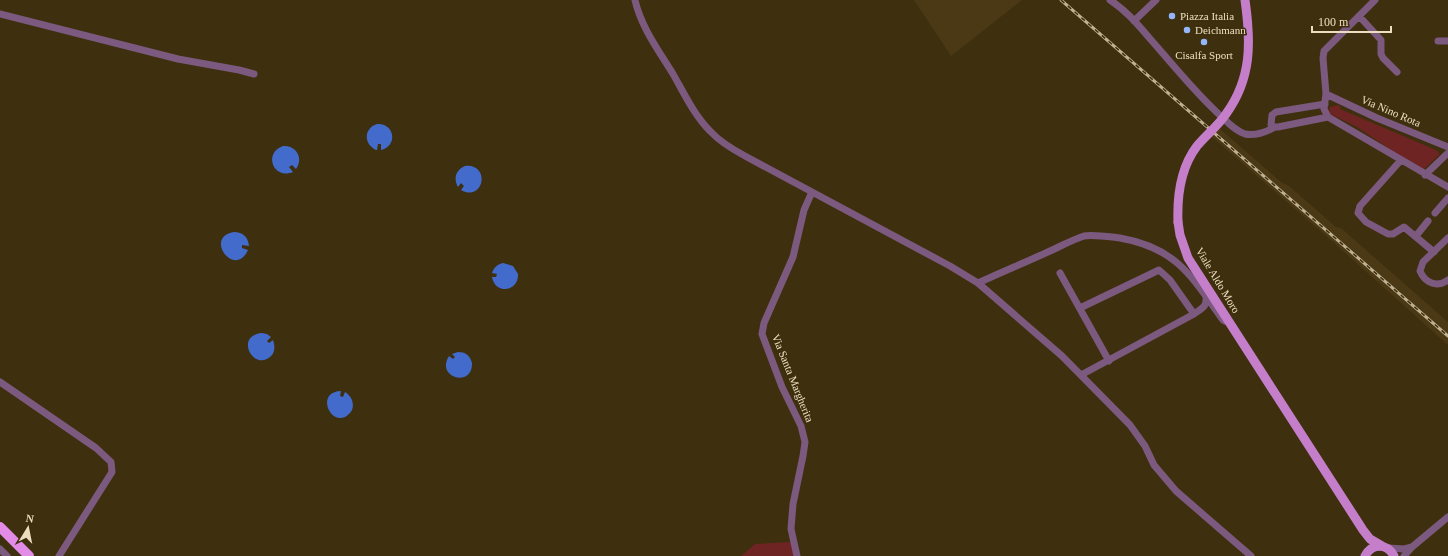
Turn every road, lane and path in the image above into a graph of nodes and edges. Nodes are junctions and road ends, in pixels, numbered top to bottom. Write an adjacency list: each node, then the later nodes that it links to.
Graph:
1 (635, 0): 23 (street)
2 (1110, 0): 6 (street)
3 (1156, 0): 9 (street)
4 (1245, 0): 37 (main road, Viale Aldo Moro, bridge)
5 (1375, 0): 8 (street)
6 (1117, 3): 9 (street)
7 (0, 14): 13 (street)
8 (1359, 16): 12 (street); 14 (street)
9 (1134, 21): 17 (street)
10 (1438, 41): 11 (street)
11 (1448, 41)
12 (1397, 72)
13 (254, 74)
14 (1326, 94): 15 (street); 18 (street, Via Nino Rota)
15 (1325, 104): 16 (street); 17 (street)
16 (1328, 117): 17 (street); 20 (street)
17 (1275, 127)
18 (1448, 147)
19 (1448, 153): 21 (street)
20 (1401, 160): 21 (street); 27 (street)
21 (1425, 175): 22 (street)
22 (1448, 187)
23 (812, 192): 32 (street); 53 (street, Via Santa Margherita)
24 (1448, 198): 25 (street)
25 (1435, 213)
26 (1428, 221): 27 (street)
27 (1416, 236): 29 (street)
28 (1448, 238): 29 (street)
29 (1434, 252): 31 (street)
30 (1060, 273): 34 (street)
31 (1448, 280)
32 (978, 283): 33 (street); 39 (street)
33 (1206, 296): 35 (street); 36 (street)
34 (1080, 308): 36 (street); 38 (street)
35 (1218, 313): 36 (street); 37 (street)
36 (1194, 314): 38 (street)
37 (1229, 322): 43 (main road, Viale Aldo Moro)
38 (1108, 361): 39 (street)
39 (1081, 376): 54 (street)
40 (0, 382): 52 (street)
41 (1448, 517): 46 (street)
42 (0, 527): 51 (highway)
43 (1363, 530): 45 (main road, Viale Aldo Moro); 48 (main road, Viale Aldo Moro)
44 (0, 536): 50 (highway)
45 (1385, 547): 46 (street); 48 (main road); 55 (main road, Viale Aldo Moro)
46 (1412, 547): 56 (street)
47 (0, 549): 49 (street)
48 (1365, 555)
49 (7, 556)
50 (20, 556)
51 (29, 556)
52 (59, 556)
53 (797, 556)
54 (1251, 556)
55 (1394, 556)
56 (1404, 556)

